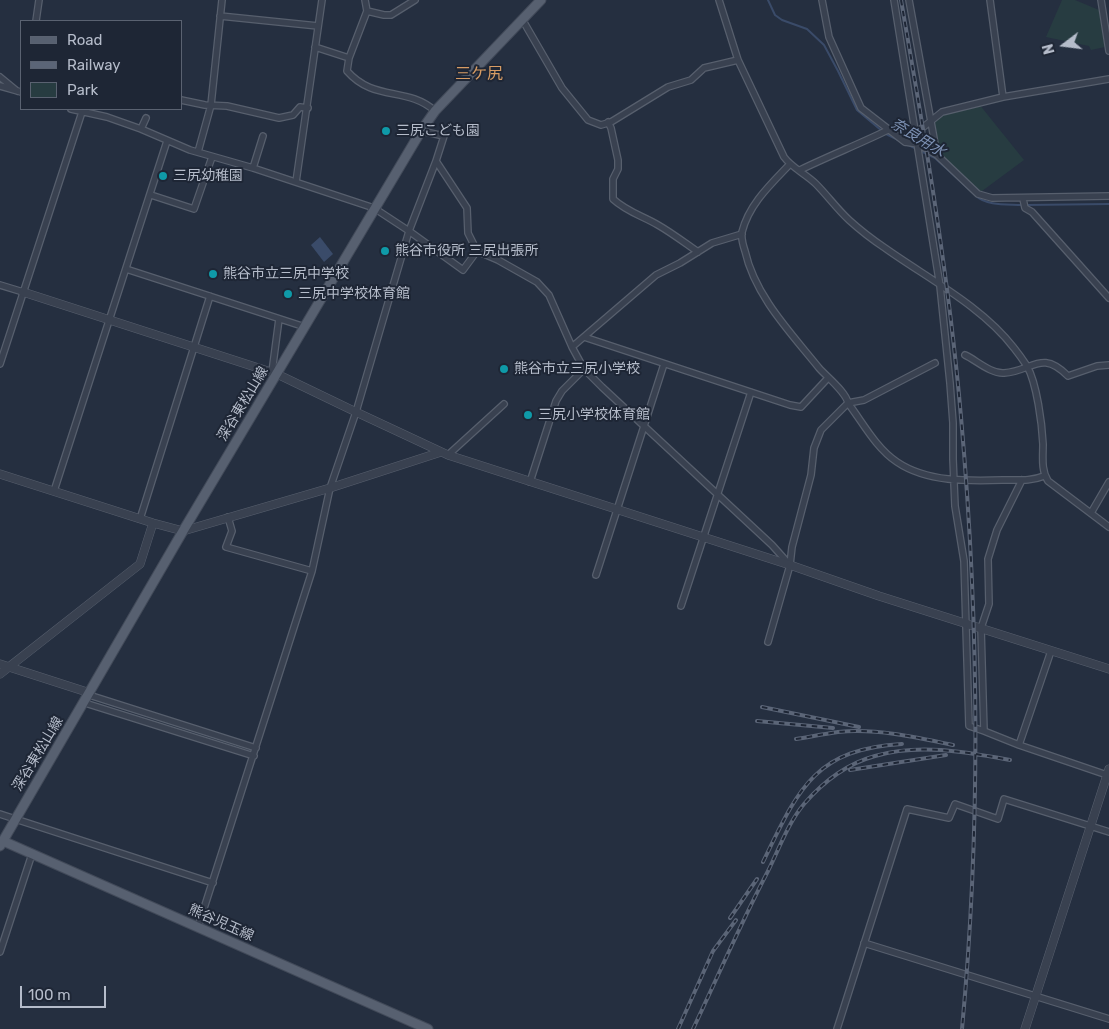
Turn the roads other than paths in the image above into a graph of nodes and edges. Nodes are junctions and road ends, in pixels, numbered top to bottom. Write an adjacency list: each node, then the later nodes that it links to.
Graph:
1 (38, 0): 16 (street)
2 (222, 0): 14 (street)
3 (365, 0): 13 (street)
4 (415, 0): 13 (street)
5 (541, 0): 15 (main road, 深谷東松山線)
6 (718, 0): 21 (street)
7 (822, 0): 37 (street)
8 (894, 0): 39 (street)
9 (909, 0): 34 (street)
10 (990, 0): 26 (street)
11 (1101, 0): 19 (street)
12 (320, 1): 17 (street)
13 (367, 12): 20 (street)
14 (220, 16): 17 (street); 28 (street)
15 (522, 19): 31 (main road, 深谷東松山線); 35 (street)
16 (36, 20)
17 (318, 26): 18 (street)
18 (315, 48): 20 (street); 29 (street)
19 (1109, 51)
20 (349, 58): 31 (street)
21 (738, 60): 35 (street); 48 (street)
22 (0, 77): 25 (street)
23 (1109, 79): 26 (street)
24 (0, 86): 25 (street)
25 (19, 92)
26 (1003, 97): 34 (street)
27 (182, 100): 28 (street)
28 (211, 106): 29 (street); 44 (street)
29 (308, 108): 51 (street)
30 (75, 110): 32 (street)
31 (435, 111): 38 (main road, 深谷東松山線)
32 (82, 112): 36 (street); 63 (street)
33 (146, 118): 36 (street)
34 (930, 121): 39 (street); 45 (street)
35 (608, 122): 59 (street)
36 (141, 129): 41 (street)
37 (888, 130): 42 (street); 50 (street)
38 (421, 132): 47 (street); 55 (main road, 深谷東松山線)
39 (916, 132): 42 (street); 43 (street)
40 (263, 136): 49 (street)
41 (167, 141): 44 (street); 52 (street)
42 (905, 142): 43 (street)
43 (918, 144): 45 (street); 62 (street)
44 (198, 152): 46 (street)
45 (936, 154): 54 (street)
46 (212, 157): 49 (street); 52 (street)
47 (436, 161): 56 (street); 58 (street)
48 (790, 164): 50 (street); 57 (street)
49 (253, 168): 51 (street)
50 (800, 170): 62 (street)
51 (296, 182): 55 (street)
52 (150, 195): 60 (street)
53 (1109, 196): 54 (street)
54 (1024, 203): 65 (street)
55 (374, 208): 56 (street); 68 (main road, 深谷東松山線)
56 (409, 231): 58 (street); 84 (street)
57 (742, 234): 59 (street); 80 (street)
58 (478, 252): 71 (street)
59 (698, 252): 69 (street)
60 (126, 269): 64 (street); 67 (street)
61 (0, 285): 63 (street)
62 (940, 286): 77 (street); 89 (street)
63 (23, 292): 67 (street); 74 (street)
64 (210, 296): 66 (street); 70 (street)
65 (1109, 298)
66 (279, 319): 68 (street); 79 (street)
67 (110, 320): 70 (street); 94 (street)
68 (305, 327): 79 (main road, 深谷東松山線)
69 (584, 337): 71 (street); 75 (street)
70 (195, 347): 79 (street); 99 (street)
71 (572, 347): 78 (street)
72 (965, 354): 77 (street)
73 (934, 363): 82 (street)
74 (0, 364)
75 (664, 364): 81 (street); 85 (street)
76 (1109, 365): 77 (street)
77 (1027, 367): 88 (street)
78 (584, 369): 85 (street); 91 (street)
79 (274, 373): 84 (street); 102 (main road, 深谷東松山線)
80 (828, 378): 81 (street); 82 (street)
81 (750, 392): 95 (street)
82 (848, 403): 89 (street); 104 (street)
83 (504, 404): 86 (street)
84 (356, 412): 86 (street); 93 (street)
85 (645, 426): 95 (street); 96 (street)
86 (444, 453): 91 (street); 93 (street)
87 (0, 474): 94 (street)
88 (1044, 476): 90 (street); 97 (street)
89 (953, 479): 90 (street); 108 (street)
90 (1022, 480): 109 (street)
91 (530, 482): 96 (street)
92 (1109, 482): 97 (street)
93 (330, 488): 98 (street); 105 (street)
94 (54, 491): 99 (street)
95 (718, 495): 103 (street); 104 (street)
96 (617, 510): 103 (street); 106 (street)
97 (1091, 513): 101 (street)
98 (228, 517): 102 (street); 105 (street)
99 (140, 519): 100 (street)
100 (154, 523): 102 (street); 113 (street)
101 (1109, 527)
102 (183, 531): 116 (main road, 深谷東松山線)
103 (703, 538): 104 (street); 107 (street)
104 (790, 565): 108 (street); 110 (street)
105 (312, 571): 119 (street)
106 (596, 575)
107 (681, 606)
108 (966, 624): 109 (street); 117 (street)
109 (982, 628): 111 (street); 117 (street)
110 (768, 642)
111 (1051, 651): 114 (street); 118 (street)
112 (0, 664): 113 (street)
113 (8, 667): 115 (street); 116 (street)
114 (1109, 669)
115 (0, 674)
116 (88, 697): 119 (street); 120 (street); 123 (main road, 深谷東松山線)
117 (984, 731): 118 (street)
118 (1019, 745): 121 (street)
119 (256, 748): 120 (street)
120 (254, 756): 128 (street)
121 (1108, 772): 124 (street)
122 (0, 814): 123 (street)
123 (16, 819): 126 (main road, 深谷東松山線); 128 (street)
124 (1090, 826): 125 (street); 130 (street); 132 (street)
125 (1109, 832)
126 (1, 842): 127 (main road, 熊谷児玉線)
127 (32, 854): 129 (main road, 熊谷児玉線); 131 (street)
128 (213, 883): 129 (street)
129 (198, 927): 134 (main road, 熊谷児玉線)
130 (864, 943): 132 (street); 135 (street)
131 (0, 952)
132 (1036, 996): 133 (street); 136 (street)
133 (1109, 1020)
134 (428, 1029)
135 (836, 1029)
136 (1025, 1029)

